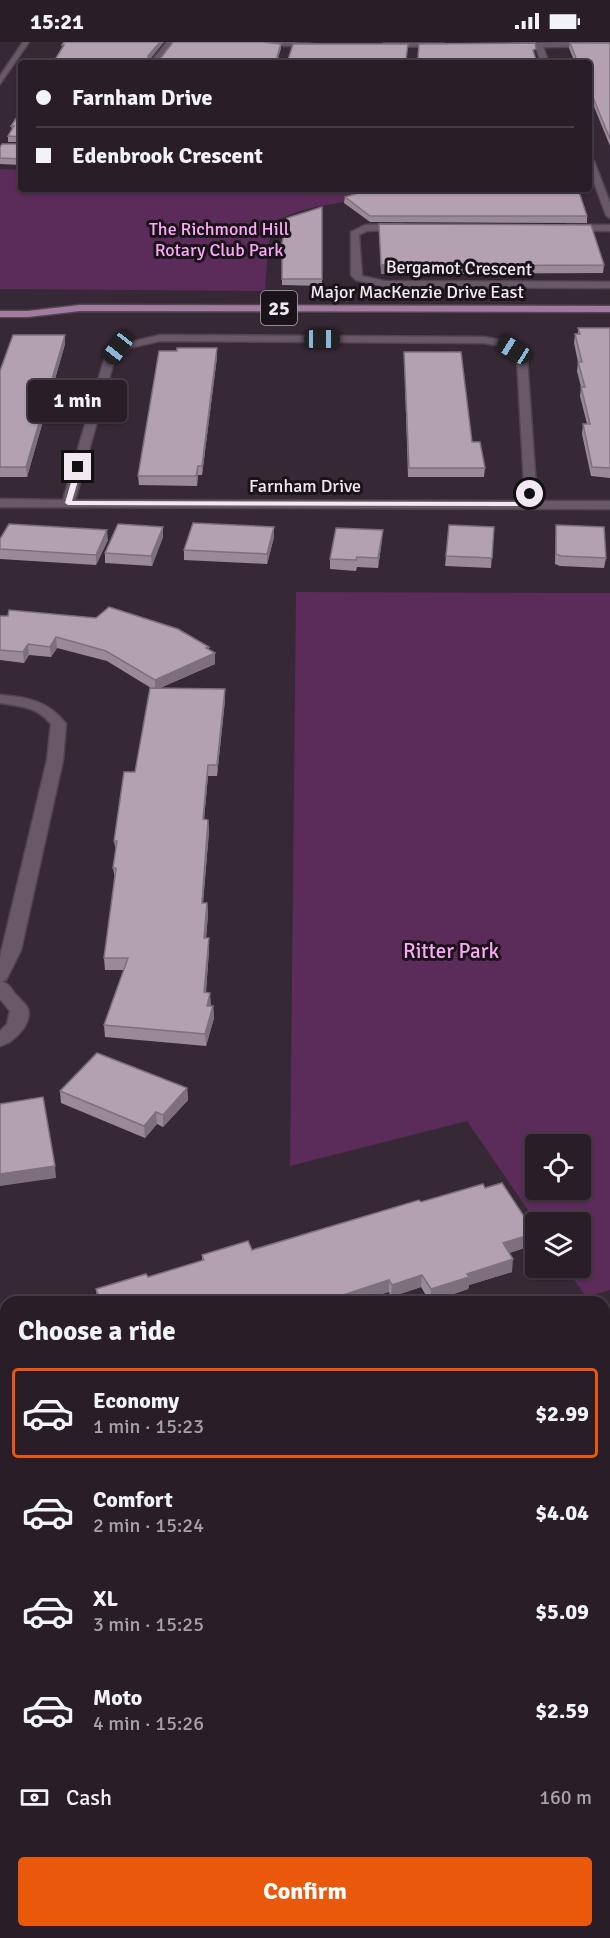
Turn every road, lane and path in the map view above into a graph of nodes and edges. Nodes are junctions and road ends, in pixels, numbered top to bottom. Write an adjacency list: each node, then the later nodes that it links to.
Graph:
1 (26, 42): 14 (street)
2 (171, 42): 12 (street)
3 (239, 42): 5 (street)
4 (610, 44): 10 (street)
5 (321, 45)
6 (376, 45): 7 (street)
7 (414, 45): 8 (street); 11 (street)
8 (448, 45)
9 (505, 45): 10 (street)
10 (539, 45): 13 (street)
11 (413, 56)
12 (156, 60)
13 (544, 60)
14 (0, 82)
15 (596, 176): 16 (street)
16 (610, 215)
17 (416, 227): 20 (street, Bergamot Crescent)
18 (553, 228): 19 (street)
19 (610, 228)
20 (610, 285)
21 (35, 302): 22 (main road, Major MacKenzie Drive East / 25)
22 (80, 308): 23 (main road, Major MacKenzie Drive East / 25); 24 (main road, Major MacKenzie Drive East / 25)
23 (610, 309)
24 (0, 314)
25 (0, 503): 26 (street, Farnham Drive)
26 (68, 503): 27 (street, Farnham Drive); 27 (street)
27 (531, 504): 28 (street, Farnham Drive)
28 (610, 505)
29 (0, 699): 30 (street)
30 (0, 976)
31 (0, 987): 32 (street)
32 (0, 1041)

